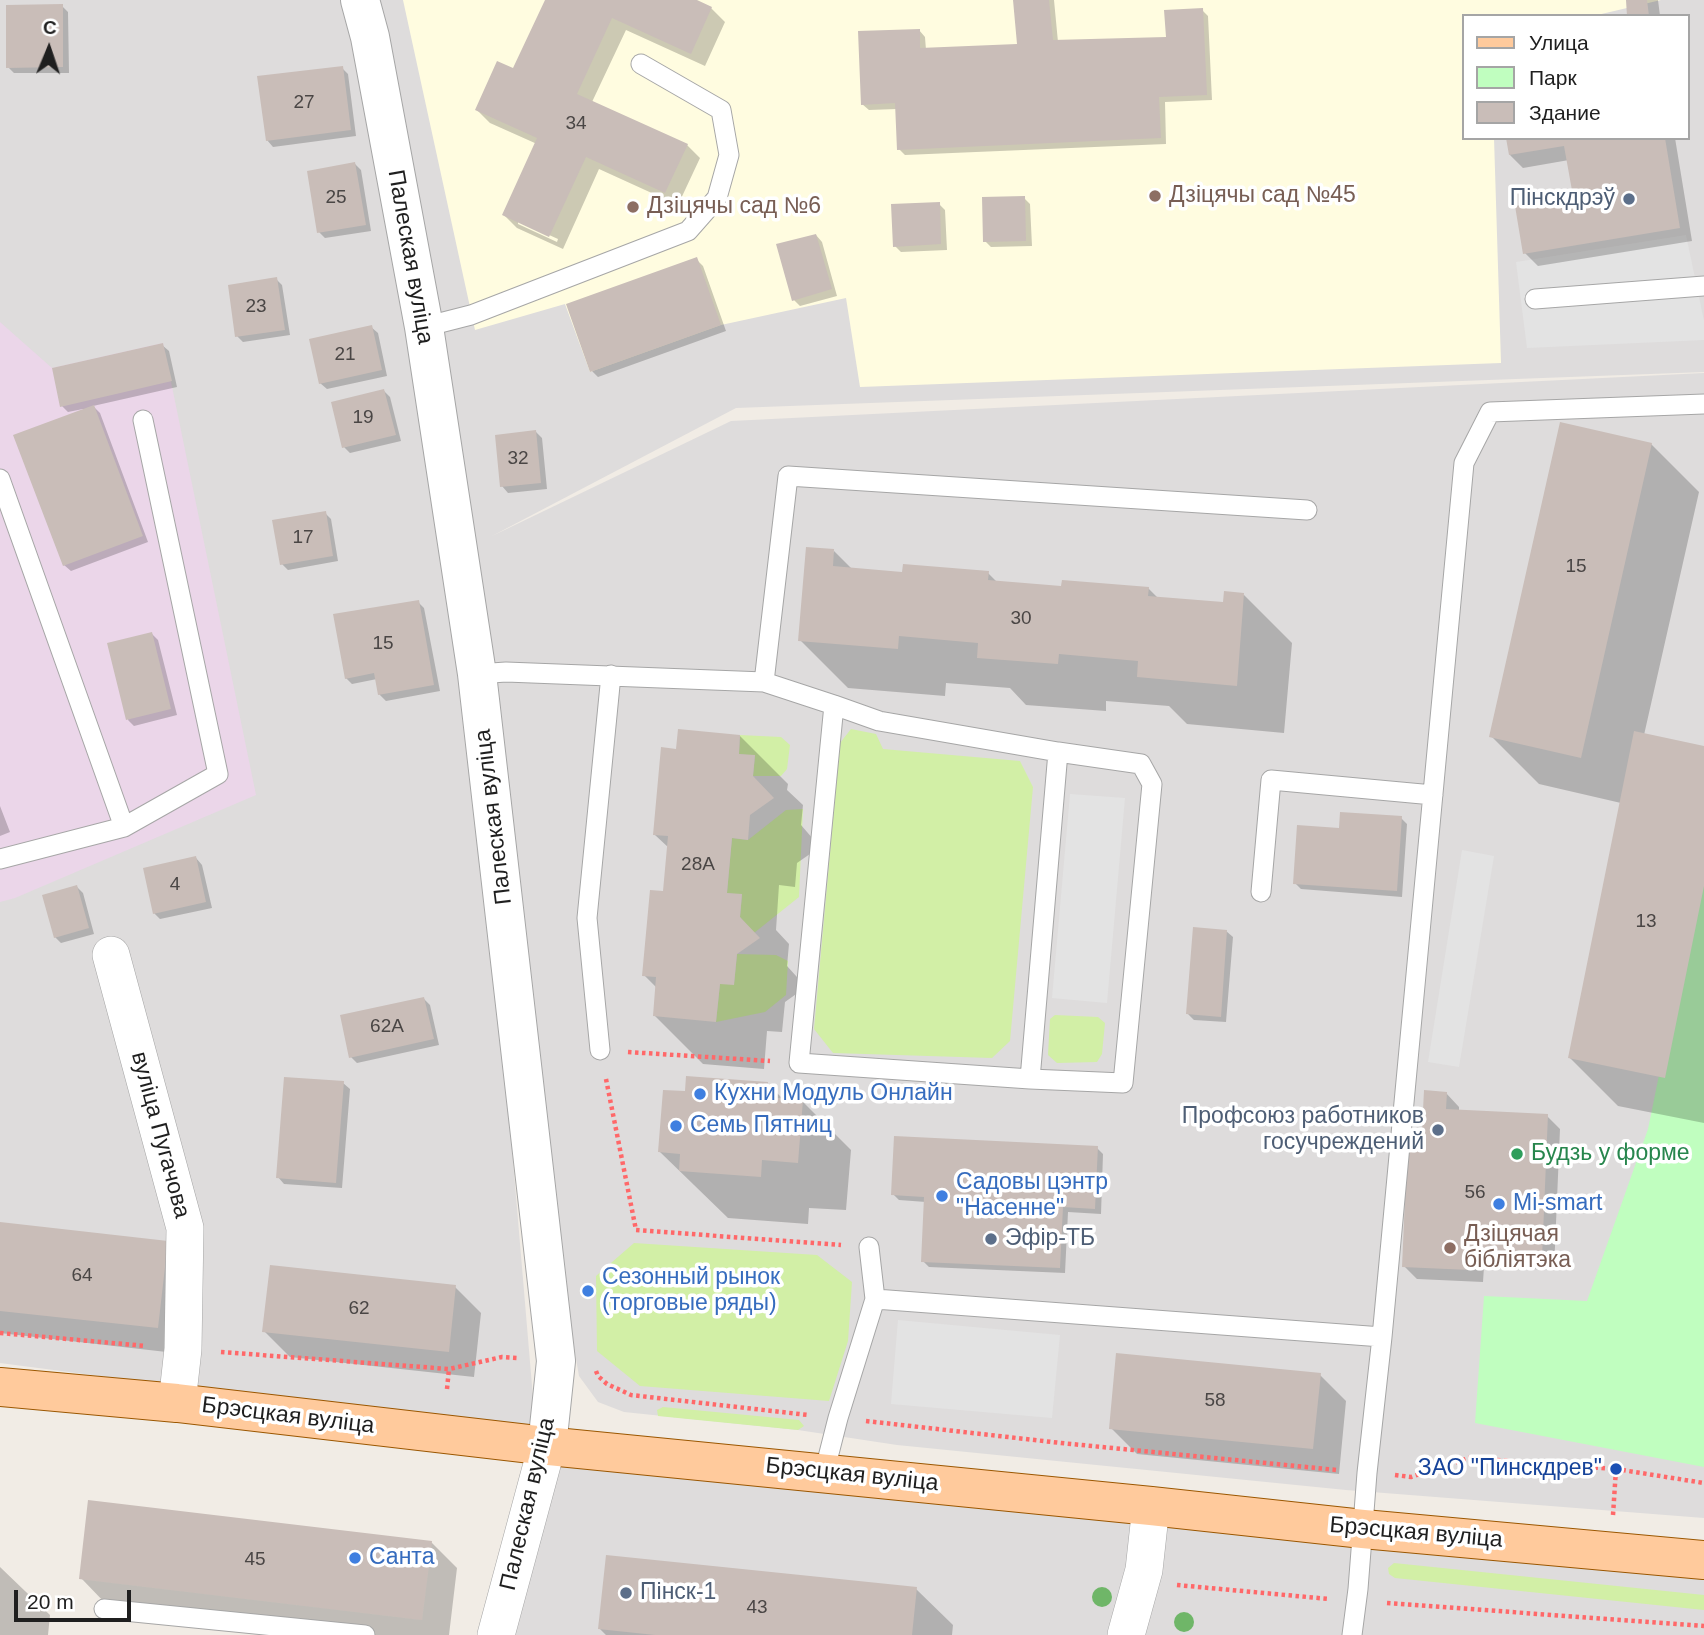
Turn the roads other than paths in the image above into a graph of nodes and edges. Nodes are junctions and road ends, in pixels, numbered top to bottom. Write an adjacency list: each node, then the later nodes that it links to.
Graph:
1 (360, 0): 5 (street, Палеская вуліца)
2 (641, 64): 5 (lane)
3 (1704, 286): 4 (lane)
4 (1535, 299)
5 (424, 327): 10 (street, Палеская вуліца)
6 (1704, 404): 15 (lane)
7 (144, 420): 16 (lane)
8 (0, 479): 16 (lane)
9 (1307, 510): 12 (lane)
10 (477, 674): 11 (lane); 27 (street, Палеская вуліца)
11 (611, 676): 12 (lane); 20 (lane)
12 (764, 682): 13 (lane)
13 (834, 705): 14 (lane); 21 (lane)
14 (1058, 752): 21 (lane); 21 (lane)
15 (1433, 795): 18 (lane); 24 (lane)
16 (124, 827): 17 (lane)
17 (0, 859)
18 (1261, 892)
19 (111, 954): 26 (street, вуліца Пугачова)
20 (600, 1050)
21 (1030, 1079)
22 (869, 1247): 23 (lane)
23 (875, 1299): 24 (lane); 28 (lane)
24 (1382, 1337): 30 (lane)
25 (0, 1387): 26 (main road, Брэсцкая вуліца)
26 (177, 1403): 27 (main road, Брэсцкая вуліца)
27 (547, 1446): 28 (main road, Брэсцкая вуліца); 34 (street, Палеская вуліца)
28 (824, 1473): 29 (main road, Брэсцкая вуліца)
29 (1151, 1506): 30 (main road, Брэсцкая вуліца); 35 (street)
30 (1363, 1530): 31 (main road, Брэсцкая вуліца); 36 (lane)
31 (1704, 1560)
32 (104, 1609): 33 (lane)
33 (365, 1635)
34 (496, 1635)
35 (1126, 1635)
36 (1352, 1635)

